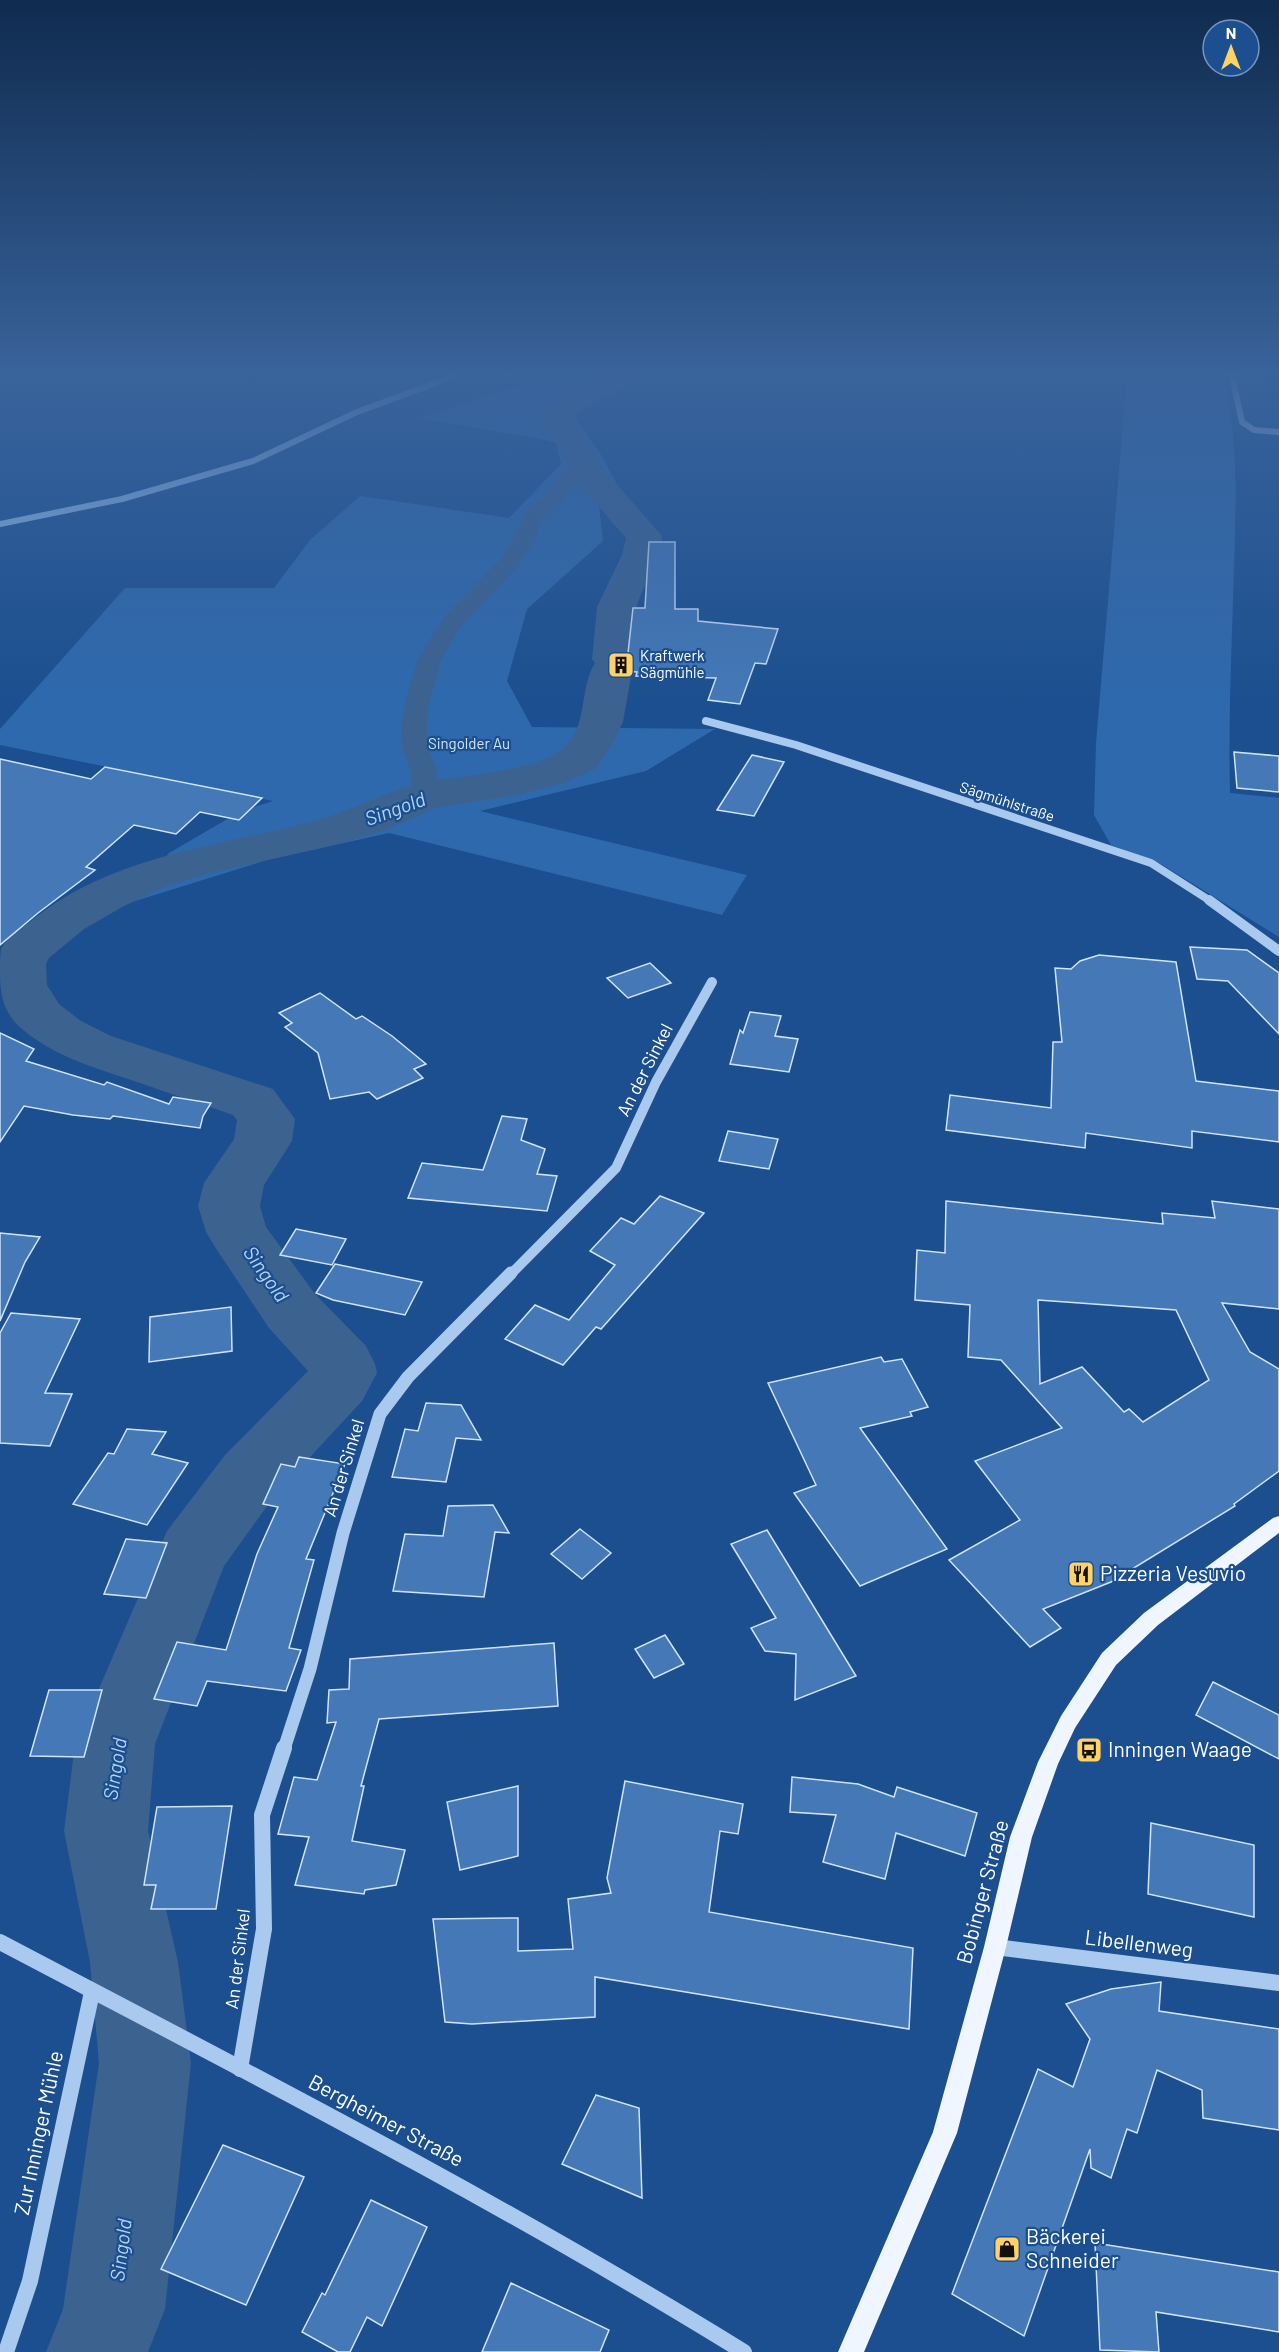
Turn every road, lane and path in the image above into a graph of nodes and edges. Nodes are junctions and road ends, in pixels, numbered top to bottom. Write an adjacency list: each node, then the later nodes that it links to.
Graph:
1 (705, 721): 2 (street, Sägmühlstraße)
2 (1279, 951)
3 (712, 982): 9 (street, An der Sinkel)
4 (1279, 1523): 6 (main road, Bobinger Straße)
5 (0, 1942): 8 (street, Bergheimer Straße)
6 (995, 1947): 7 (street, Libellenweg); 12 (main road, Bobinger Straße)
7 (1279, 1983)
8 (92, 1992): 9 (street, Bergheimer Straße); 10 (street, Zur Inninger Mühle)
9 (240, 2069): 11 (street, Bergheimer Straße)
10 (6, 2352)
11 (744, 2352)
12 (851, 2352)

